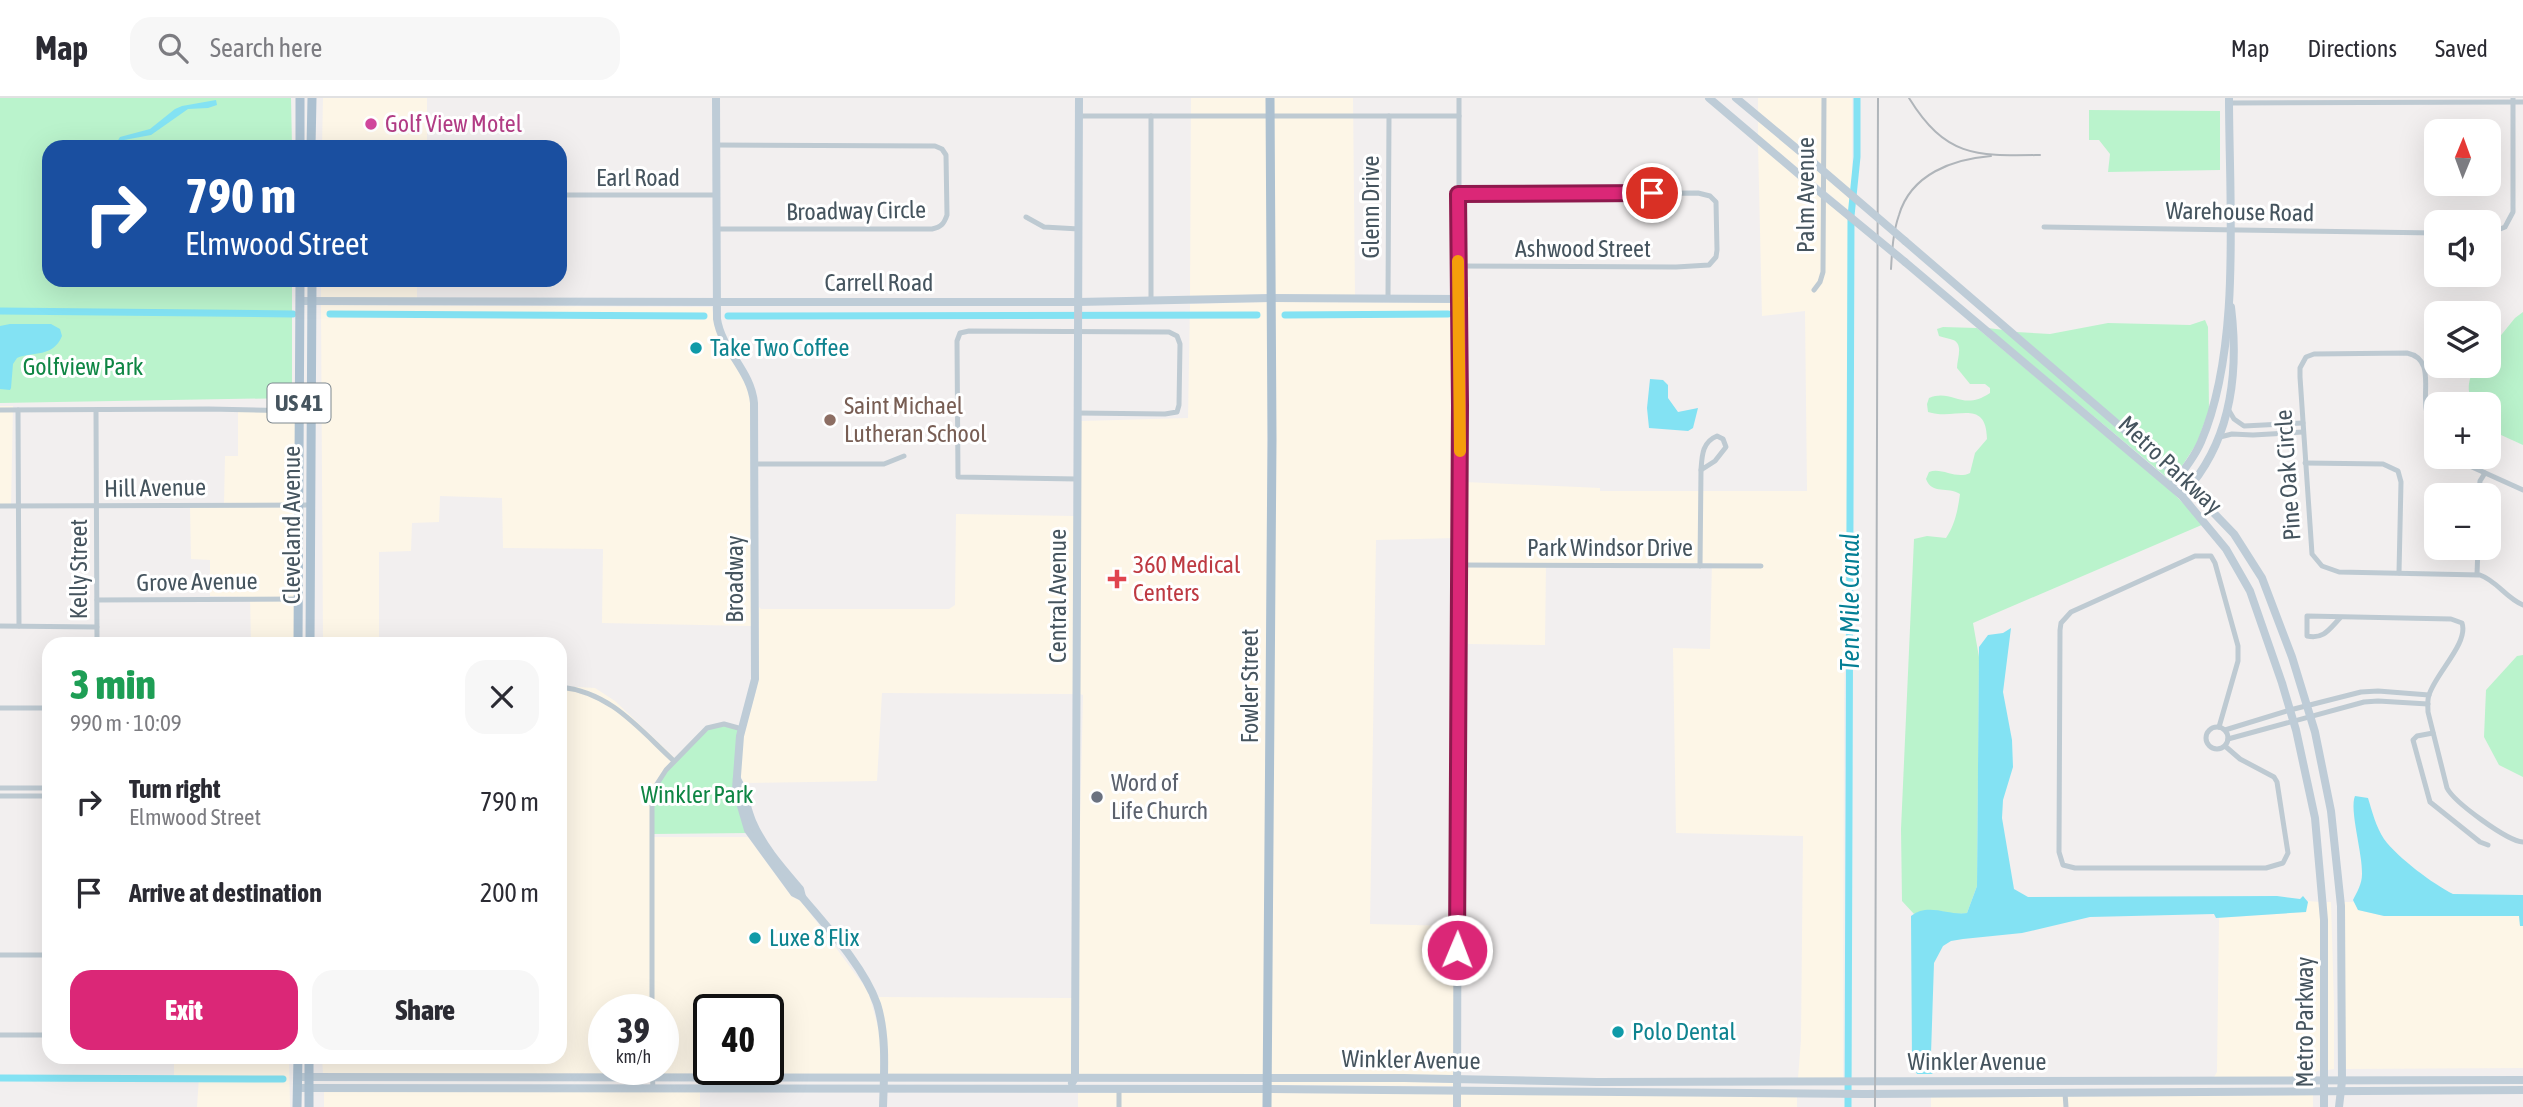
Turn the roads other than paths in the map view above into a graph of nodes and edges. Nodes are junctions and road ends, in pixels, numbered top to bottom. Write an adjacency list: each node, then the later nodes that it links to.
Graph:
1 (300, 98): 18 (main road)
2 (312, 98): 19 (main road)
3 (716, 98): 20 (street, Broadway)
4 (1079, 98): 13 (street, Central Avenue)
5 (1270, 98): 15 (main road, Fowler Street)
6 (1459, 98): 17 (street)
7 (1709, 98): 70 (street, Metro Parkway, bridge)
8 (1736, 98): 67 (street, Metro Parkway, bridge)
9 (1824, 98): 34 (street, Palm Avenue)
10 (2513, 100): 11 (street); 12 (street); 29 (street)
11 (2229, 101): 28 (street)
12 (2523, 102)
13 (1079, 116): 14 (street); 27 (street, Central Avenue)
14 (1151, 116): 15 (street); 41 (street)
15 (1270, 116): 16 (street); 36 (main road, Fowler Street)
16 (1389, 116): 17 (street); 37 (street, Glenn Drive)
17 (1459, 116): 21 (street)
18 (300, 140)
19 (311, 140)
20 (716, 145): 23 (street, Broadway); 26 (street, Broadway Circle)
21 (1458, 194): 31 (street); 31 (street, Ashwood Street)
22 (567, 195): 23 (street, Earl Road)
23 (716, 195): 26 (street, Broadway)
24 (1026, 217): 27 (street)
25 (2044, 228): 28 (street, Warehouse Road)
26 (716, 229): 42 (street, Broadway)
27 (1079, 229): 43 (street, Central Avenue)
28 (2230, 229): 30 (street, Warehouse Road); 35 (street)
29 (2501, 229)
30 (2424, 233)
31 (1458, 267): 38 (street)
32 (300, 287): 39 (main road, Cleveland Avenue / US 41)
33 (312, 287): 40 (main road, Cleveland Avenue / US 41)
34 (1814, 290)
35 (2230, 290): 45 (street); 46 (street)
36 (1271, 298): 37 (street, Carrell Road); 41 (street, Carrell Road); 137 (main road, Fowler Street)
37 (1388, 298): 38 (street, Carrell Road)
38 (1458, 299): 80 (street)
39 (300, 301): 40 (street, Carrell Road); 52 (main road, Cleveland Avenue / US 41)
40 (311, 301): 42 (street, Carrell Road); 75 (main road, Cleveland Avenue / US 41)
41 (1151, 301): 43 (street, Carrell Road)
42 (715, 302): 43 (street, Carrell Road); 62 (street, Broadway)
43 (1078, 304): 44 (street, Central Avenue)
44 (1078, 328): 53 (street, Central Avenue); 53 (street); 68 (street)
45 (2224, 347): 46 (street); 67 (street)
46 (2234, 369): 48 (street)
47 (2425, 392): 54 (street, Pine Oak Circle)
48 (2228, 409): 56 (street); 60 (street)
49 (0, 410): 50 (street)
50 (18, 410): 51 (street); 77 (street)
51 (96, 410): 52 (street); 78 (street, Kelly Street)
52 (299, 411): 74 (main road, Cleveland Avenue / US 41)
53 (1078, 413): 68 (street, Central Avenue)
54 (2303, 423): 55 (street); 57 (street, Pine Oak Circle)
55 (2282, 424): 56 (street); 58 (street)
56 (2244, 426): 59 (street)
57 (2303, 432): 58 (street); 63 (street, Pine Oak Circle)
58 (2282, 433): 59 (street)
59 (2245, 435): 60 (street)
60 (2219, 437): 71 (street)
61 (904, 456): 62 (street)
62 (754, 464): 105 (street, Broadway)
63 (2305, 464): 83 (street, Pine Oak Circle); 83 (street)
64 (2478, 469): 66 (street)
65 (1701, 470): 65 (street); 81 (street)
66 (2485, 473): 69 (street); 72 (street)
67 (2179, 477): 70 (street); 71 (street, Metro Parkway)
68 (1077, 479): 130 (street, Central Avenue)
69 (2480, 483)
70 (2171, 486): 73 (street, Metro Parkway)
71 (2189, 488): 73 (street); 98 (street, Metro Parkway)
72 (2523, 490)
73 (2182, 496): 101 (street, Metro Parkway)
74 (299, 505): 75 (street, Hill Avenue); 78 (street, Hill Avenue); 85 (main road, Cleveland Avenue / US 41)
75 (310, 505): 94 (main road, Cleveland Avenue / US 41)
76 (0, 506): 77 (street, Hill Avenue)
77 (19, 506): 78 (street, Hill Avenue); 90 (street)
78 (97, 506): 86 (street, Kelly Street)
79 (2478, 560): 84 (street)
80 (1460, 565): 81 (street, Park Windsor Drive); 131 (street)
81 (1700, 566): 82 (street, Park Windsor Drive)
82 (1761, 566)
83 (2399, 573): 84 (street, Pine Oak Circle)
84 (2477, 574): 87 (street)
85 (299, 599): 86 (street, Grove Avenue); 93 (main road, Cleveland Avenue / US 41)
86 (97, 600): 91 (street, Kelly Street)
87 (2523, 605)
88 (2342, 617): 88 (street); 96 (street)
89 (0, 626): 90 (street)
90 (19, 626): 91 (street)
91 (97, 627): 92 (street, Kelly Street)
92 (97, 637)
93 (298, 637)
94 (310, 637)
95 (567, 689): 110 (street)
96 (2429, 695): 97 (street); 98 (street)
97 (2428, 704): 102 (street); 107 (street)
98 (2307, 707): 101 (street); 102 (street, Metro Parkway)
99 (0, 708): 100 (street)
100 (42, 708)
101 (2290, 710): 103 (street, Metro Parkway); 106 (street)
102 (2311, 718): 103 (street); 136 (street, Metro Parkway)
103 (2293, 723): 108 (street); 132 (street, Metro Parkway)
104 (2219, 727): 106 (street); 109 (street); 109 (street)
105 (742, 729): 110 (street); 129 (street, Broadway)
106 (2225, 730): 108 (street)
107 (2433, 733): 115 (street); 116 (street)
108 (2228, 739): 109 (street)
109 (2225, 746)
110 (674, 761): 119 (street)
111 (0, 788): 112 (street)
112 (42, 788)
113 (0, 796): 114 (street)
114 (42, 796)
115 (2523, 842)
116 (2488, 845)
117 (42, 955): 118 (street)
118 (0, 956)
119 (652, 994)
120 (0, 1035): 121 (street)
121 (42, 1035)
122 (298, 1064): 126 (main road)
123 (309, 1064): 127 (main road)
124 (679, 1074): 129 (street, Winkler Avenue)
125 (588, 1075): 128 (street, Winkler Avenue)
126 (298, 1077): 127 (street, Winkler Avenue); 139 (main road)
127 (309, 1077): 128 (street, Winkler Avenue); 140 (main road)
128 (488, 1077): 141 (street)
129 (884, 1078): 130 (street, Winkler Avenue); 143 (street)
130 (1075, 1078): 137 (street, Winkler Avenue); 144 (street)
131 (1458, 1079): 134 (street, Winkler Avenue); 137 (street, Winkler Avenue); 146 (street)
132 (2325, 1080): 135 (street, Winkler Avenue); 136 (street, Winkler Avenue); 148 (street, Metro Parkway)
133 (2523, 1080): 136 (street, Winkler Avenue)
134 (1992, 1081): 135 (street, Winkler Avenue); 150 (street)
135 (2118, 1081): 151 (street)
136 (2342, 1081): 149 (street, Metro Parkway)
137 (1267, 1084): 145 (street, Winkler Avenue); 146 (street, Winkler Avenue); 156 (main road, Fowler Street)
138 (653, 1085): 142 (street)
139 (298, 1088): 140 (street, Winkler Avenue); 152 (main road)
140 (309, 1088): 141 (street, Winkler Avenue); 153 (main road)
141 (431, 1088): 142 (street, Winkler Avenue)
142 (653, 1088): 143 (street, Winkler Avenue)
143 (884, 1089): 144 (street, Winkler Avenue); 154 (street)
144 (1064, 1089): 145 (street, Winkler Avenue)
145 (1119, 1089): 155 (street)
146 (1458, 1090): 150 (street, Winkler Avenue); 157 (street)
147 (2523, 1090): 149 (street, Winkler Avenue)
148 (2325, 1091): 149 (street, Winkler Avenue); 151 (street, Winkler Avenue); 159 (street, Metro Parkway)
149 (2340, 1092): 160 (street, Metro Parkway)
150 (1962, 1093): 151 (street, Winkler Avenue)
151 (2065, 1093): 158 (street)
152 (297, 1107)
153 (309, 1107)
154 (883, 1107)
155 (1119, 1107)
156 (1267, 1107)
157 (1458, 1107)
158 (2066, 1107)
159 (2324, 1107)
160 (2339, 1107)

